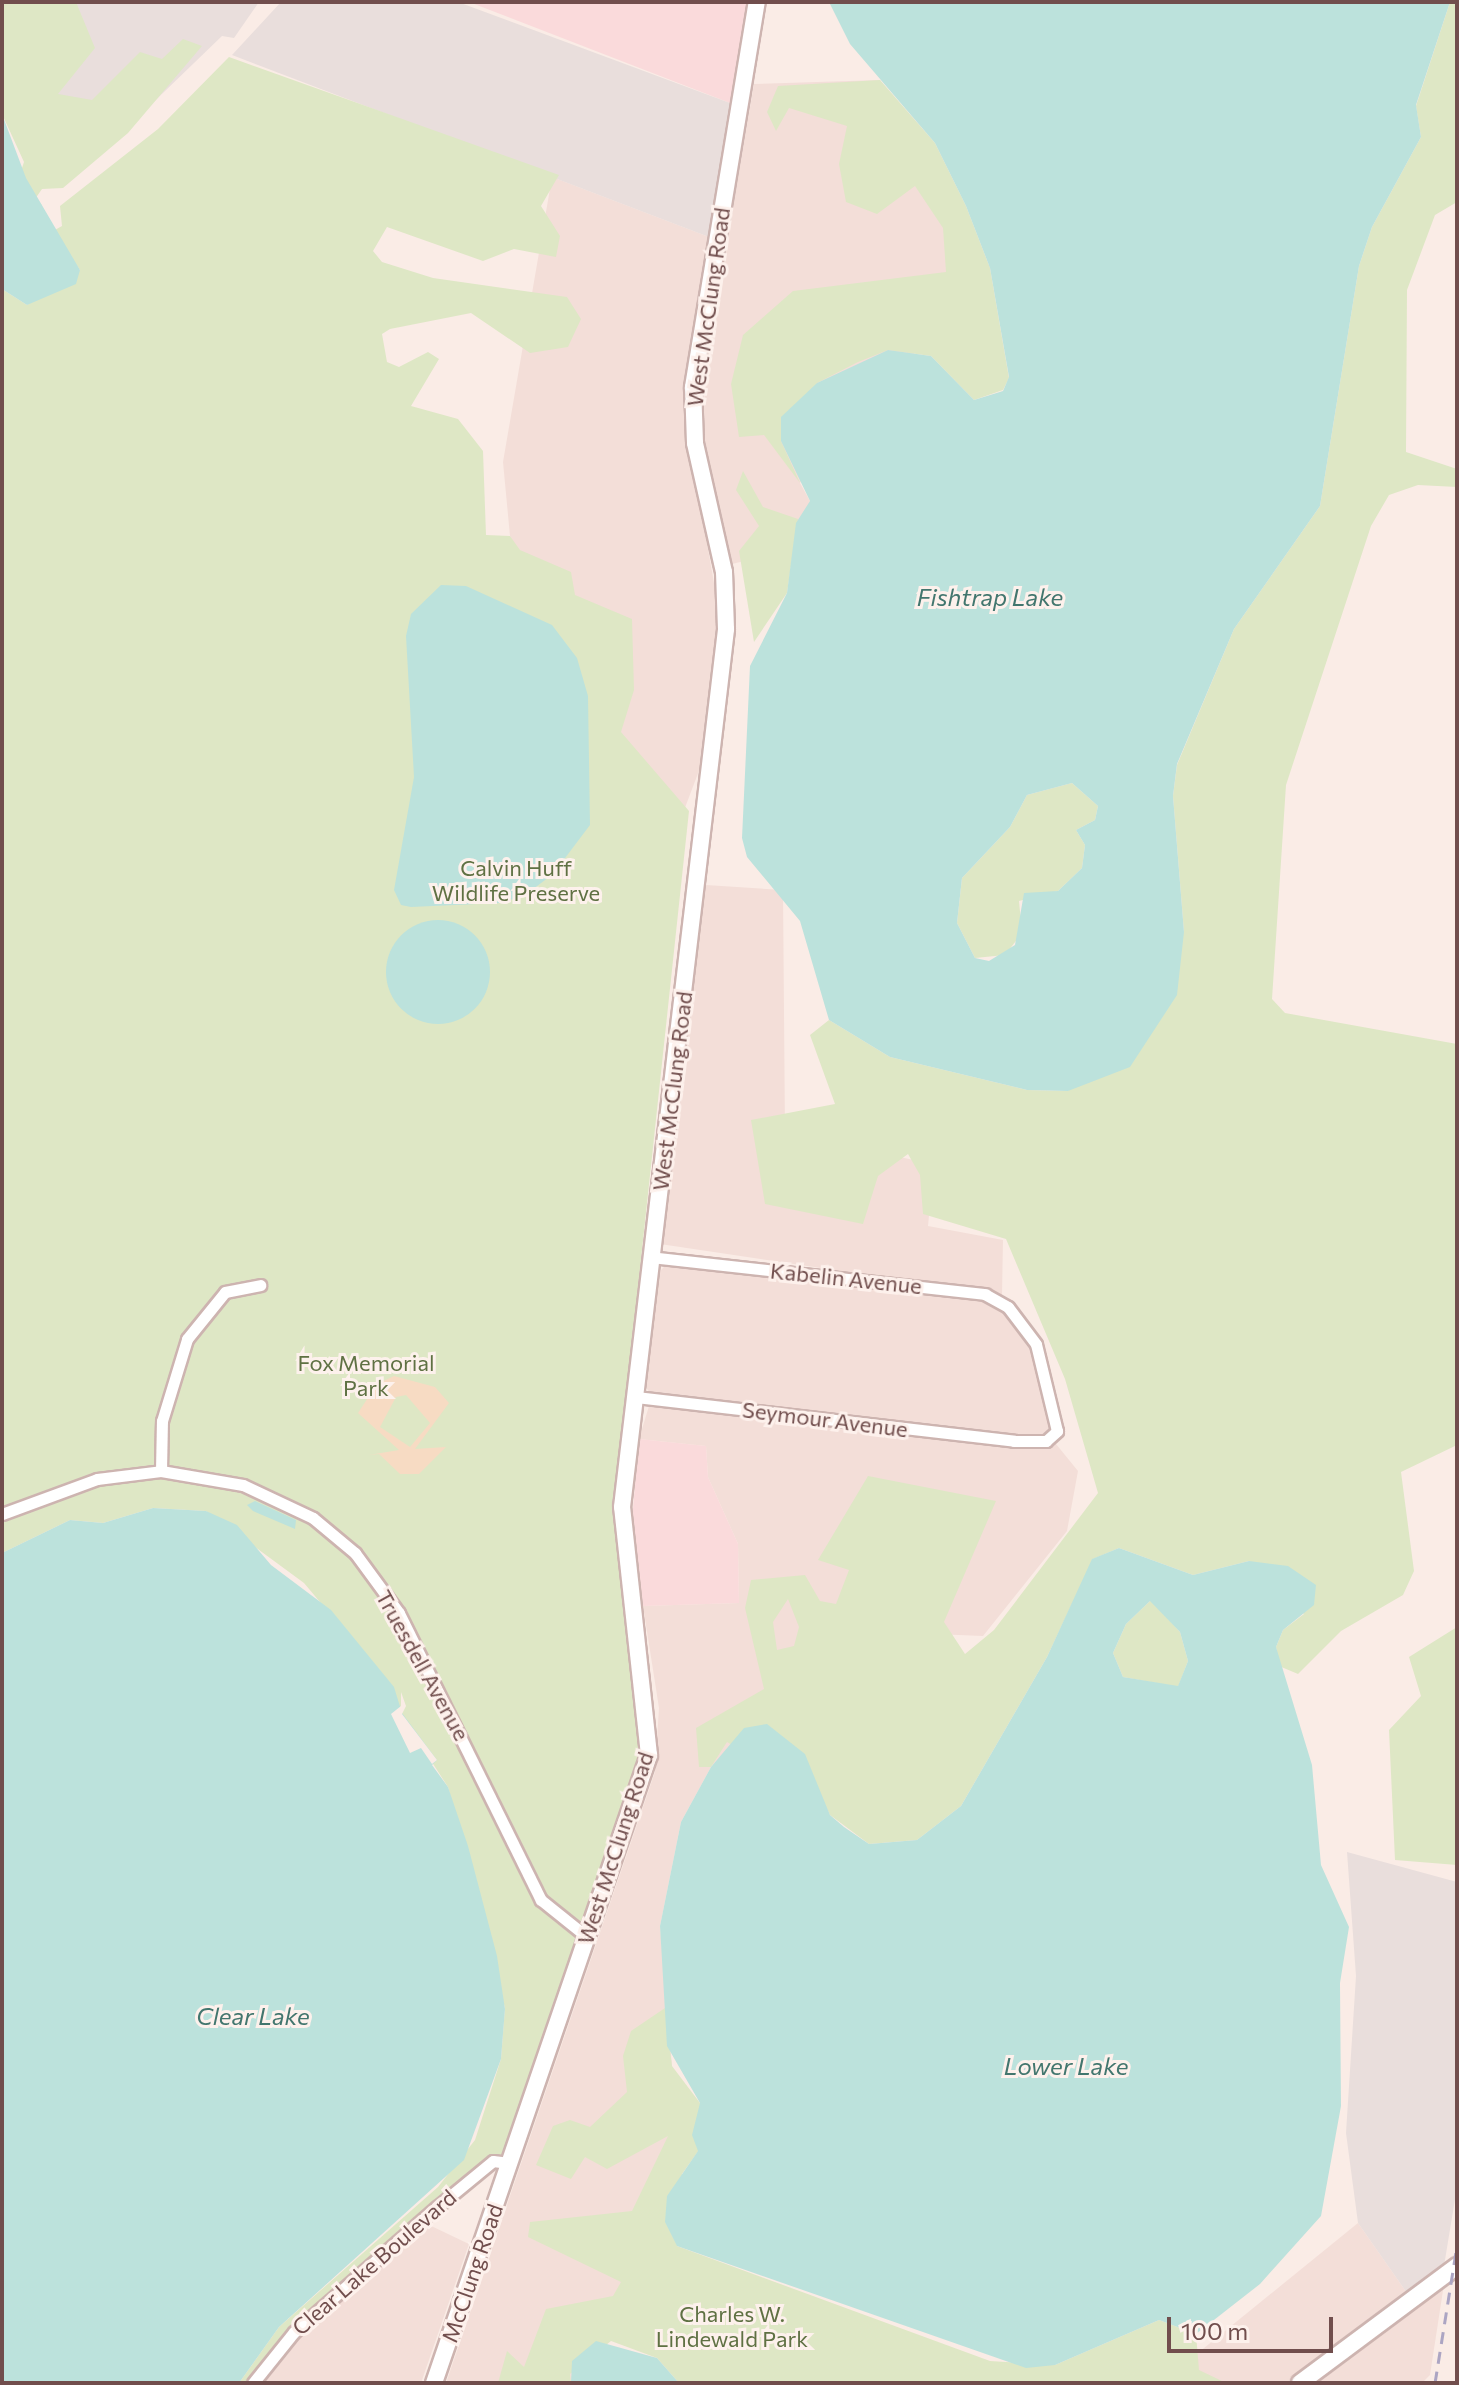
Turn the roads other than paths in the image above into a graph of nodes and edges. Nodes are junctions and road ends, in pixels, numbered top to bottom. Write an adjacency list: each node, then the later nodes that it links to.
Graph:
1 (757, 2): 2 (street, West McClung Road)
2 (652, 1257): 4 (street, Kabelin Avenue); 5 (street, West McClung Road)
3 (260, 1285): 6 (street)
4 (1026, 1328): 5 (street, Seymour Avenue)
5 (636, 1397): 8 (street, West McClung Road)
6 (161, 1471): 7 (street, Truesdell Avenue); 8 (street, Truesdell Avenue)
7 (2, 1514)
8 (586, 1936): 9 (street, West McClung Road)
9 (509, 2163): 11 (street, Clear Lake Boulevard); 12 (street, McClung Road)
10 (1457, 2266): 13 (street)
11 (253, 2383)
12 (434, 2383)
13 (1300, 2383)

